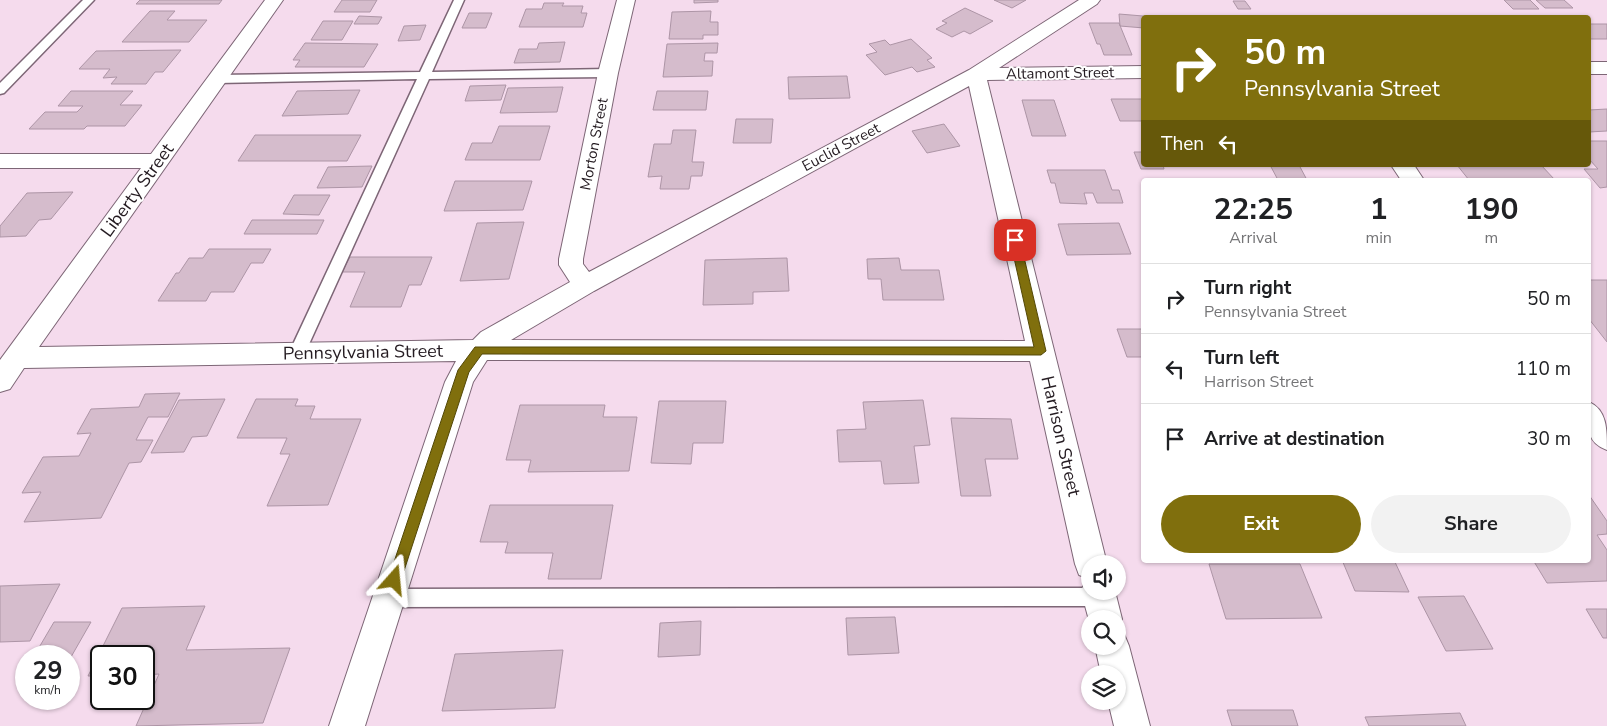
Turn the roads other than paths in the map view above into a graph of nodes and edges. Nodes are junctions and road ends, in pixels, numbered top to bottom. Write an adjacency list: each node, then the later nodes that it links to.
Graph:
1 (89, 0): 11 (lane)
2 (274, 0): 10 (street, Liberty Street)
3 (459, 0): 9 (lane)
4 (626, 0): 7 (street, Morton Street)
5 (1091, 0): 8 (street, Euclid Street)
6 (1141, 72): 8 (street, Altamont Street)
7 (608, 73): 9 (lane); 16 (street, Morton Street)
8 (976, 74): 16 (street, Euclid Street); 18 (street, Harrison Street)
9 (424, 76): 10 (lane); 19 (lane)
10 (217, 79): 13 (street, Liberty Street)
11 (0, 90)
12 (0, 161): 13 (street)
13 (158, 161): 20 (street, Liberty Street)
14 (1404, 167): 15 (street)
15 (1412, 178)
16 (585, 285): 17 (street, Euclid Street)
17 (479, 350): 18 (street, Pennsylvania Street); 19 (street, Pennsylvania Street); 25 (street)
18 (1041, 351): 24 (street, Harrison Street)
19 (297, 353): 20 (street, Pennsylvania Street)
20 (16, 358): 21 (street, Liberty Street)
21 (0, 380)
22 (1591, 417): 23 (street)
23 (1607, 438)
24 (1089, 555)
25 (389, 598): 26 (lane); 28 (street)
26 (1101, 602)
27 (1114, 655): 29 (street)
28 (347, 726)
29 (1132, 726)

